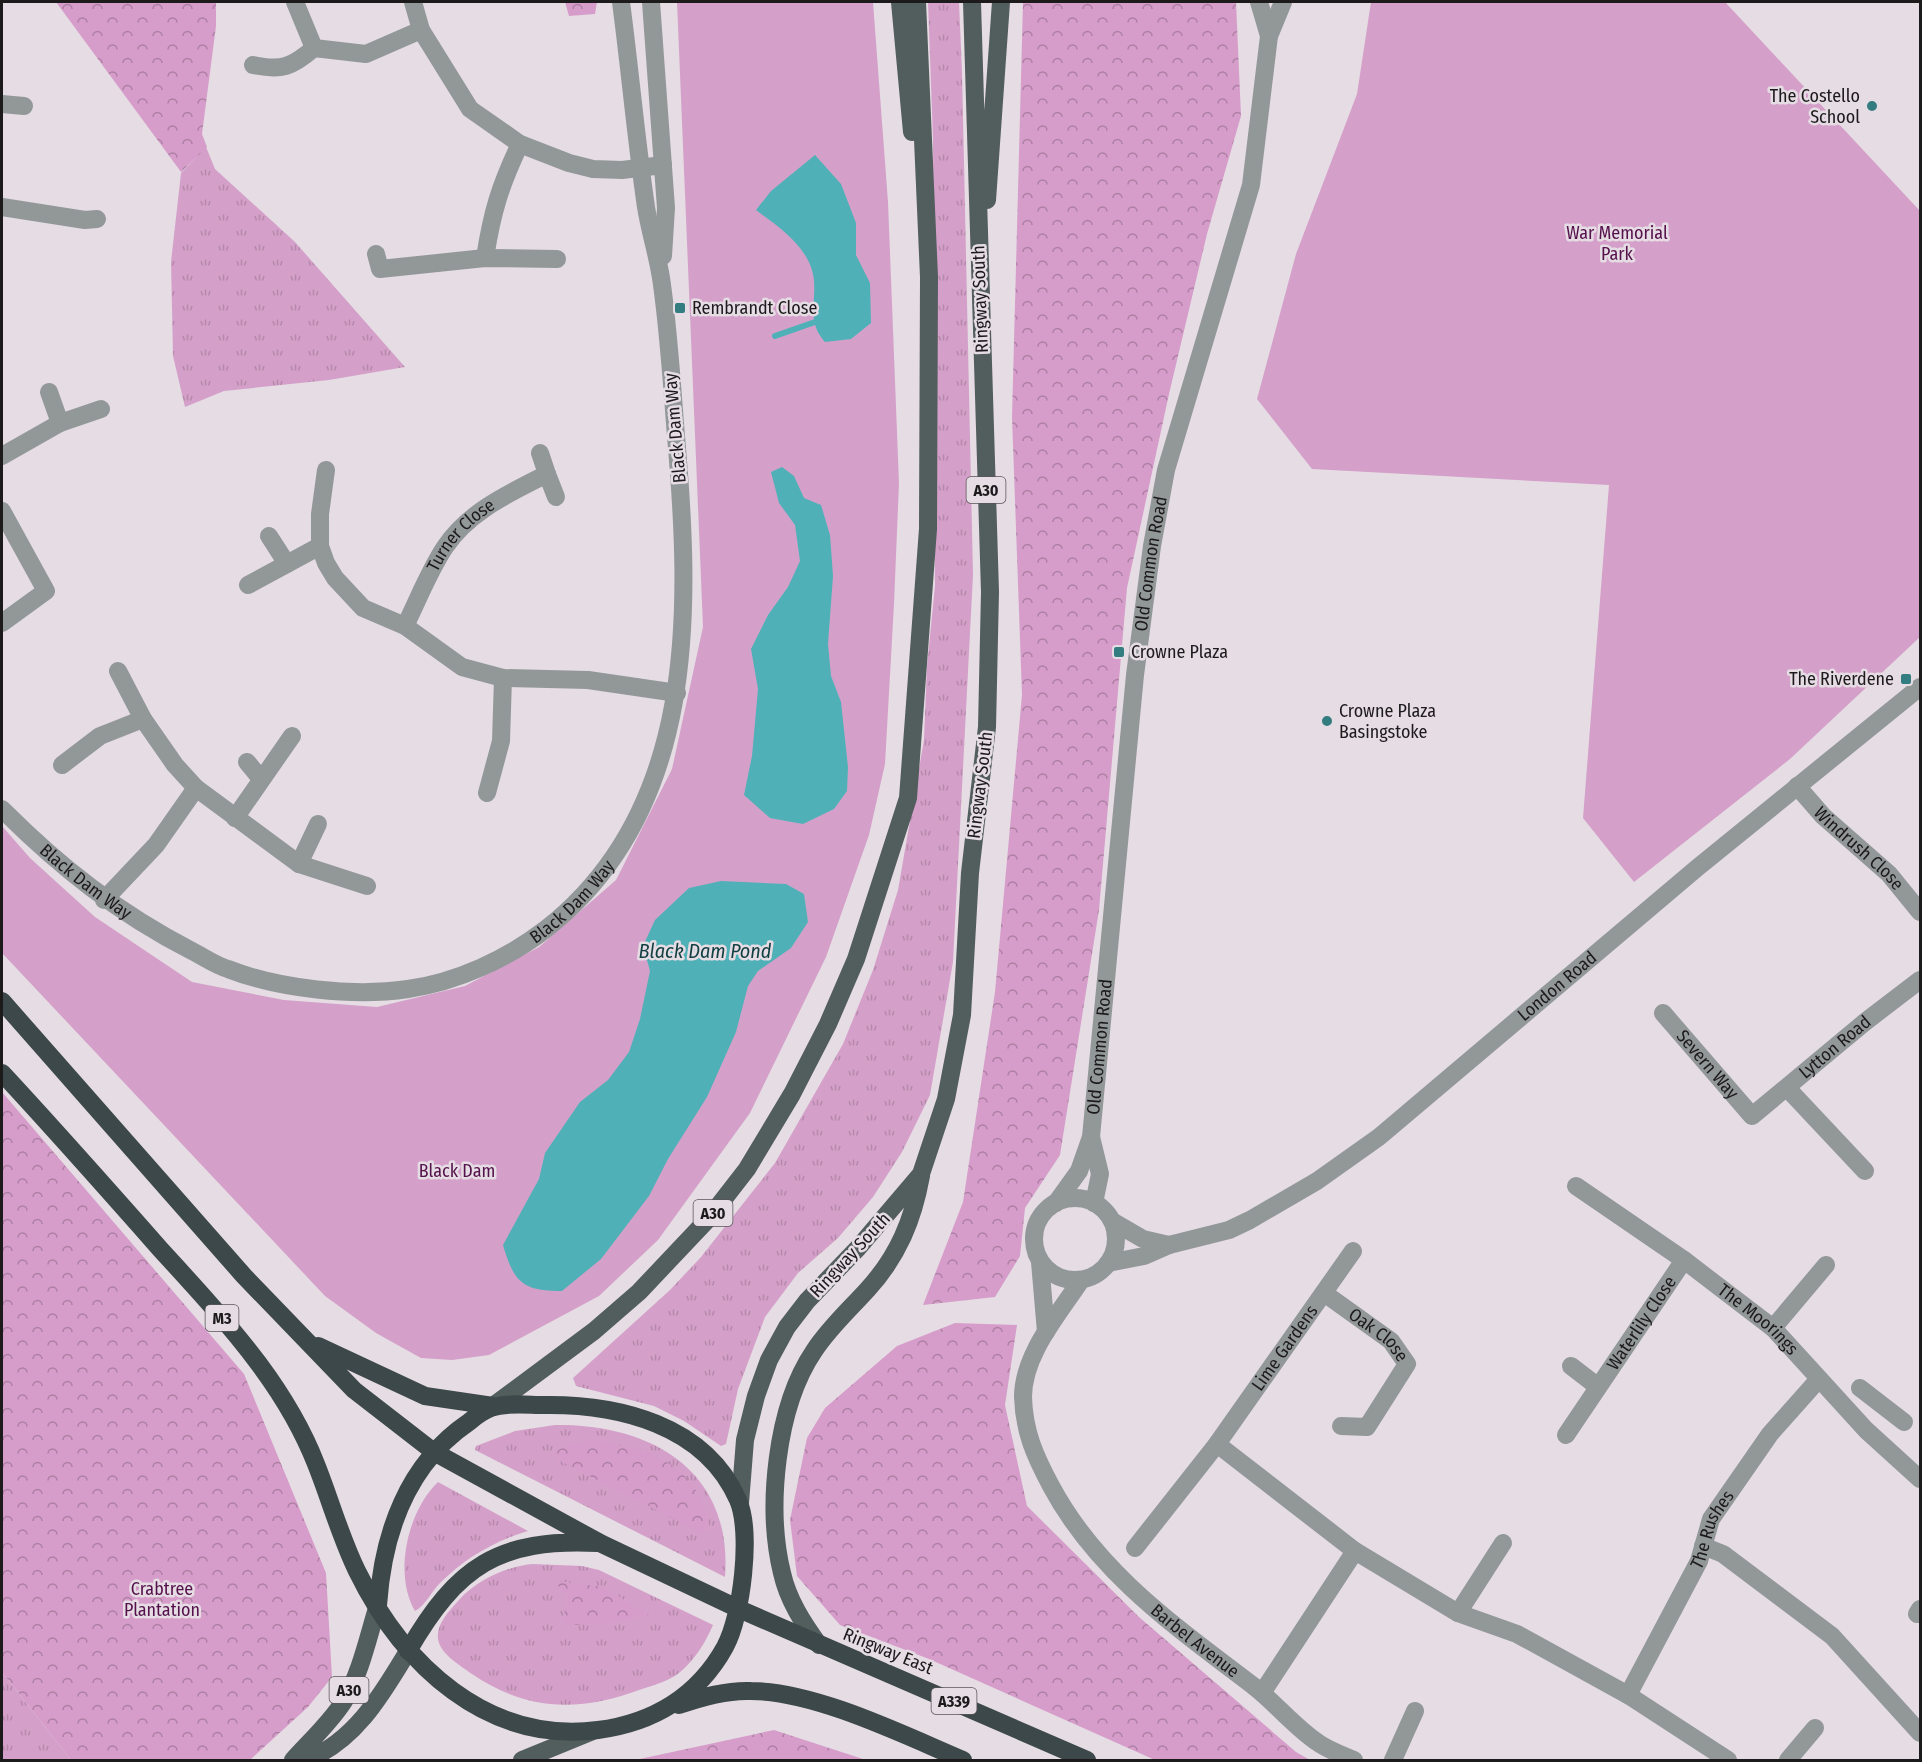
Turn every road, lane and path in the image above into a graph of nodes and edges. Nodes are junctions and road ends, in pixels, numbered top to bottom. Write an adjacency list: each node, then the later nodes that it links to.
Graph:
1 (295, 2): 13 (street)
2 (413, 2): 11 (street)
3 (621, 2): 19 (street, Black Dam Way)
4 (651, 2): 18 (street, Black Dam Way)
5 (900, 2): 25 (main road)
6 (917, 2): 25 (main road, A30)
7 (972, 2): 27 (main road, Ringway South / A30)
8 (1001, 2): 27 (main road)
9 (1259, 2): 12 (street, Old Common Road)
10 (1283, 2): 12 (street, Old Common Road)
11 (421, 30): 13 (street); 17 (street)
12 (1269, 36): 70 (street, Old Common Road)
13 (314, 48): 14 (street)
14 (254, 65)
15 (2, 104): 16 (street)
16 (24, 106)
17 (520, 144): 19 (street); 23 (street)
18 (663, 165): 19 (street); 26 (street, Black Dam Way)
19 (642, 167): 26 (street, Black Dam Way)
20 (2, 207): 21 (street)
21 (90, 224)
22 (376, 254): 23 (street)
23 (485, 258): 24 (street)
24 (557, 259)
25 (929, 277): 92 (main road, A30)
26 (662, 282): 46 (street, Black Dam Way)
27 (980, 310): 72 (main road, Ringway South / A30)
28 (49, 392): 30 (street)
29 (101, 409): 30 (street)
30 (60, 423): 32 (street)
31 (540, 453): 34 (street)
32 (2, 456)
33 (326, 470): 38 (street)
34 (547, 474): 35 (street); 42 (street, Turner Close)
35 (556, 497)
36 (2, 512): 41 (street)
37 (268, 536): 39 (street)
38 (320, 546): 39 (street); 42 (street)
39 (287, 564): 40 (street)
40 (248, 585)
41 (2, 623)
42 (405, 626): 44 (street)
43 (118, 671): 47 (street)
44 (503, 678): 46 (street); 49 (street)
45 (1920, 687): 54 (street, London Road)
46 (677, 693): 62 (street, Black Dam Way)
47 (143, 719): 52 (street); 55 (street)
48 (292, 736): 53 (street)
49 (501, 741): 51 (street); 56 (street)
50 (247, 762): 53 (street)
51 (508, 762)
52 (62, 765)
53 (261, 779): 58 (street)
54 (1797, 786): 63 (street, Windrush Close); 77 (street, London Road)
55 (196, 788): 58 (street); 62 (street)
56 (487, 793)
57 (2, 809): 62 (street, Black Dam Way)
58 (235, 818): 60 (street)
59 (318, 824): 60 (street)
60 (299, 864): 61 (street)
61 (367, 886)
62 (104, 900)
63 (1920, 912)
64 (1920, 980): 68 (street, Lytton Road)
65 (2, 1001): 87 (highway, M3)
66 (1664, 1012): 69 (street, Severn Way)
67 (2, 1072): 107 (highway, M3)
68 (1788, 1089): 69 (street, Lytton Road); 71 (street)
69 (1752, 1116)
70 (1091, 1137): 74 (street, Old Common Road); 75 (street, Old Common Road)
71 (1865, 1171)
72 (921, 1174): 101 (main road, Ringway South / A30); 110 (main road)
73 (1576, 1186): 79 (street, The Moorings)
74 (1056, 1203): 75 (street); 80 (street)
75 (1094, 1203): 76 (street)
76 (1112, 1221): 77 (street, London Road); 81 (street)
77 (1169, 1245): 81 (street, London Road)
78 (1353, 1251): 84 (street, Lime Gardens)
79 (1684, 1260): 85 (street, The Moorings); 90 (street, Waterlily Close)
80 (1040, 1262): 83 (street); 86 (street, Barbel Avenue)
81 (1108, 1263): 83 (street)
82 (1826, 1265): 85 (street)
83 (1081, 1280): 86 (street, Barbel Avenue)
84 (1324, 1293): 95 (street, Oak Close); 98 (street, Lime Gardens)
85 (1773, 1328): 89 (street, The Moorings)
86 (1046, 1332): 112 (street, Barbel Avenue)
87 (307, 1340): 92 (highway, M3); 99 (highway, M3)
88 (1571, 1366): 90 (street, Waterlily Close)
89 (1818, 1380): 96 (street, The Moorings); 104 (street, The Rushes)
90 (1597, 1386): 97 (street, Waterlily Close)
91 (1860, 1388): 93 (street)
92 (493, 1406): 99 (highway); 101 (highway)
93 (1883, 1406): 94 (street); 96 (street)
94 (1904, 1422)
95 (1341, 1426)
96 (1866, 1430): 100 (street, The Moorings)
97 (1566, 1435)
98 (1217, 1444): 105 (street, Lime Gardens); 106 (street)
99 (434, 1452): 103 (highway, Ringway East); 107 (highway)
100 (1920, 1479)
101 (740, 1503): 108 (highway)
102 (1503, 1543): 109 (street)
103 (602, 1544): 108 (highway, Ringway East); 111 (highway)
104 (1703, 1546): 113 (street, The Rushes); 118 (street)
105 (1135, 1548)
106 (1355, 1551): 109 (street); 112 (street)
107 (378, 1605): 111 (highway); 119 (main road, A30)
108 (739, 1609): 110 (highway, Ringway East / A339); 114 (highway)
109 (1458, 1613): 113 (street)
110 (819, 1646): 123 (highway, Ringway East / A339)
111 (408, 1651): 117 (highway); 120 (main road)
112 (1262, 1693): 124 (street, Barbel Avenue)
113 (1628, 1695): 126 (street)
114 (668, 1709): 117 (highway); 122 (highway)
115 (1415, 1711): 125 (street)
116 (1815, 1728): 127 (street)
117 (592, 1731): 121 (main road)
118 (1920, 1733)
119 (293, 1761)
120 (307, 1761)
121 (522, 1761)
122 (963, 1761)
123 (1087, 1761)
124 (1354, 1761)
125 (1393, 1761)
126 (1728, 1761)
127 (1788, 1761)

